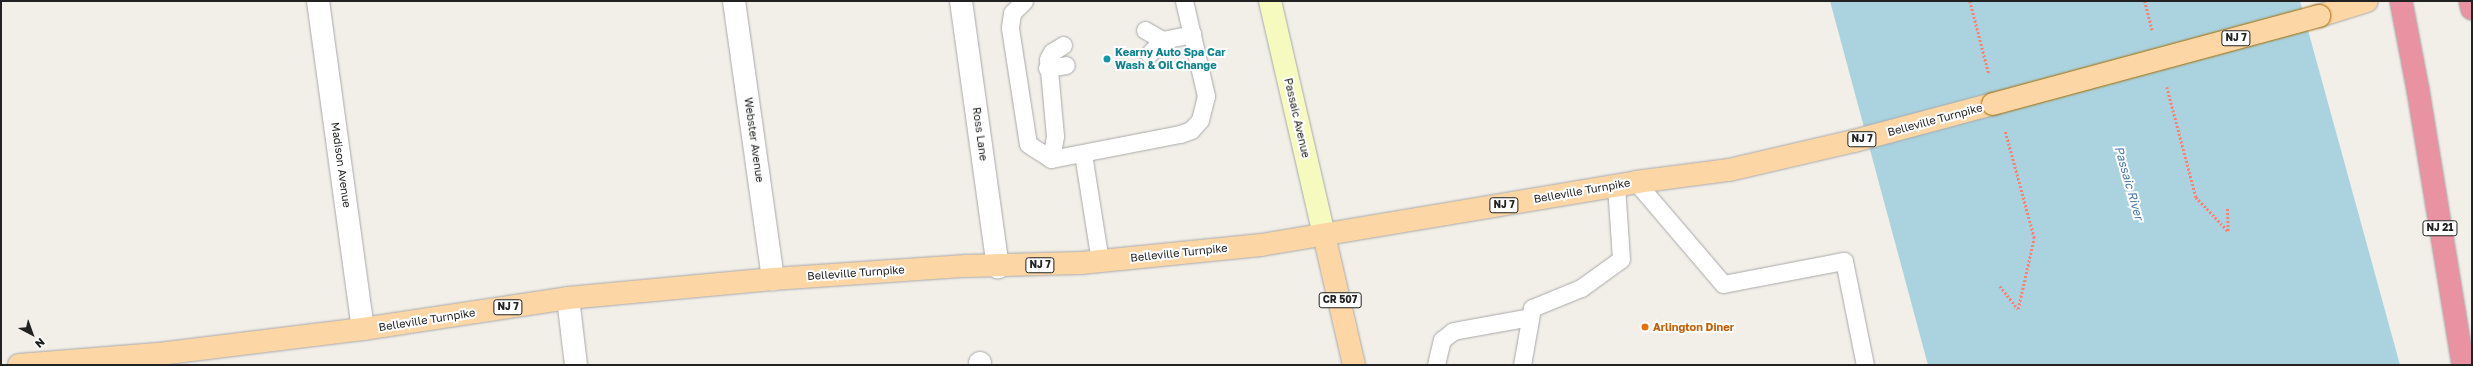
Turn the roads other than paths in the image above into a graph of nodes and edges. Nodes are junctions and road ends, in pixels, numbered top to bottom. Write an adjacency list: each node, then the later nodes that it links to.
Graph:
1 (318, 1): 27 (street, Madison Avenue)
2 (734, 1): 24 (street, Webster Avenue)
3 (961, 1): 23 (street, Ross Lane)
4 (1024, 1): 19 (lane)
5 (1184, 1): 12 (lane)
6 (1270, 1): 21 (main road, Passaic Avenue)
7 (2367, 1): 20 (main road, Belleville Turnpike / NJ 7, bridge)
8 (2401, 1): 35 (highway, NJ 21)
9 (2470, 1): 10 (highway)
10 (2472, 9)
11 (1145, 30): 13 (lane)
12 (1192, 34): 13 (lane); 18 (lane)
13 (1162, 40): 15 (lane)
14 (1063, 45): 17 (lane)
15 (1149, 54)
16 (1066, 65): 17 (lane)
17 (1047, 68): 19 (lane)
18 (1083, 154): 19 (lane); 22 (lane)
19 (1051, 159)
20 (1626, 184): 21 (main road, Belleville Turnpike / NJ 7); 26 (lane); 34 (lane)
21 (1324, 235): 22 (main road, Belleville Turnpike / NJ 7); 31 (main road, CR 507)
22 (1100, 261): 23 (main road, Belleville Turnpike / NJ 7)
23 (998, 267): 24 (main road, Belleville Turnpike / NJ 7)
24 (773, 279): 25 (main road, Belleville Turnpike / NJ 7)
25 (568, 298): 27 (main road, Belleville Turnpike / NJ 7); 30 (street)
26 (1530, 317): 32 (lane); 33 (lane)
27 (363, 329): 28 (main road, Belleville Turnpike / NJ 7)
28 (168, 359): 29 (main road, Belleville Turnpike / NJ 7)
29 (20, 365)
30 (576, 365)
31 (1354, 365)
32 (1436, 365)
33 (1522, 365)
34 (1865, 365)
35 (2463, 365)

